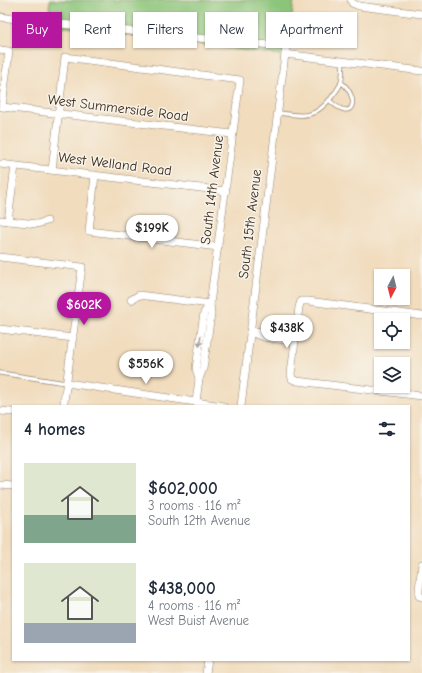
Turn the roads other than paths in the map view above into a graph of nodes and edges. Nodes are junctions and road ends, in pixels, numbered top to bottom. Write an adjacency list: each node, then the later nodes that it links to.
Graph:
1 (351, 1): 2 (street)
2 (422, 14)
3 (0, 17): 5 (street, South 15th Avenue)
4 (0, 50): 11 (street, West Summerside Road)
5 (285, 54): 6 (street); 10 (street, South 15th Avenue)
6 (343, 61): 7 (street); 8 (lane)
7 (422, 71)
8 (341, 82): 9 (lane); 9 (lane)
9 (329, 100): 10 (lane)
10 (278, 113): 27 (street, South 15th Avenue)
11 (58, 114): 12 (street, West Summerside Road); 12 (street, South 14th Avenue); 15 (street)
12 (232, 134): 17 (street, South 14th Avenue)
13 (0, 164): 14 (street, West Welland Road)
14 (14, 166): 15 (street, West Welland Road); 19 (street)
15 (52, 170): 16 (street, West Welland Road)
16 (95, 175): 17 (street, West Welland Road); 21 (street)
17 (226, 191): 21 (street, South 14th Avenue)
18 (0, 220): 19 (street)
19 (8, 221): 20 (street)
20 (48, 221)
21 (218, 247): 24 (street, South 14th Avenue)
22 (0, 257): 28 (street)
23 (131, 300): 24 (street)
24 (210, 304): 34 (street, South 14th Avenue)
25 (422, 316): 29 (street)
26 (0, 329): 28 (street)
27 (250, 332): 29 (street); 36 (street, South 15th Avenue)
28 (73, 338): 31 (street)
29 (295, 338): 32 (street)
30 (0, 373): 31 (lane)
31 (67, 383): 33 (street); 34 (street)
32 (422, 396)
33 (64, 402)
34 (196, 402): 35 (street)
35 (216, 405)
36 (241, 405)
37 (0, 410): 38 (street)
38 (12, 412)
39 (0, 485): 40 (street)
40 (12, 486)
41 (422, 564): 42 (street)
42 (421, 597)
43 (208, 661): 44 (street)
44 (206, 673)

